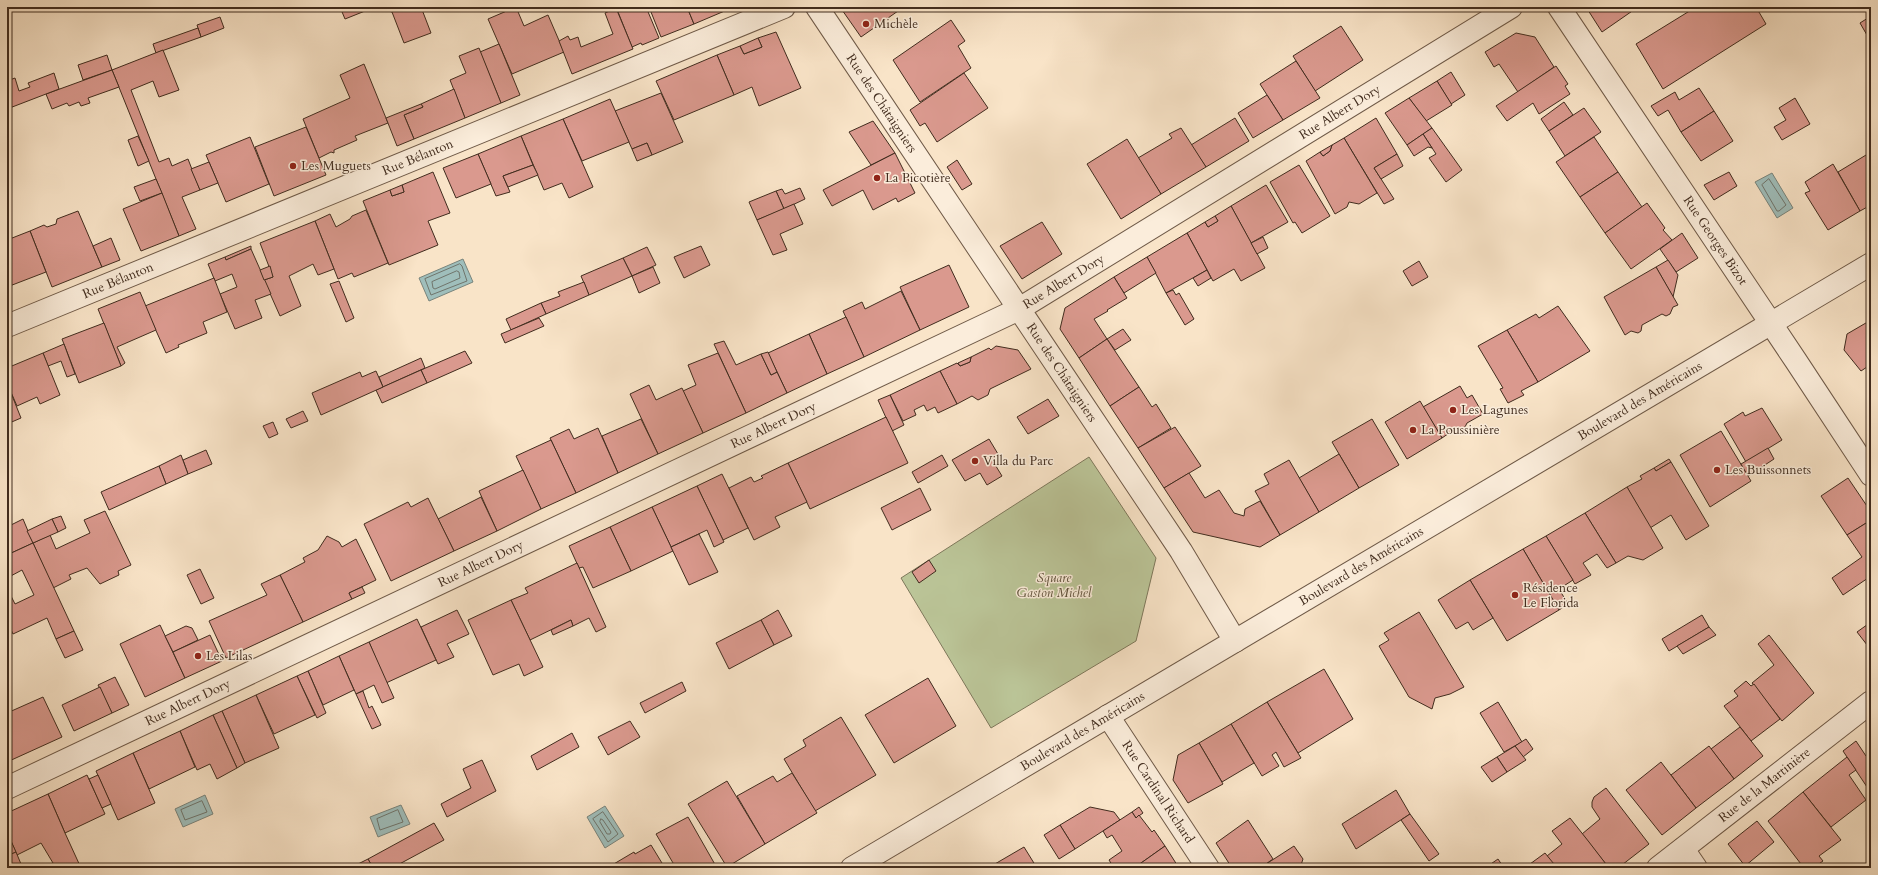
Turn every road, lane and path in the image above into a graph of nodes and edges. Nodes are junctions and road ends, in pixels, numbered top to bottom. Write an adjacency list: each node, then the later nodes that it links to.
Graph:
1 (784, 7): 8 (street, Rue Bélanton)
2 (817, 7): 6 (street, Rue des Châtaigniers)
3 (1511, 7): 6 (street, Rue Albert Dory)
4 (1559, 7): 7 (street, Rue Georges Bizot)
5 (1871, 264): 7 (street, Boulevard des Américains)
6 (1020, 309): 10 (street, Rue des Châtaigniers); 13 (street, Rue Albert Dory)
7 (1771, 323): 9 (street, Rue Georges Bizot); 10 (street, Boulevard des Américains)
8 (7, 326)
9 (1871, 475)
10 (1235, 641): 12 (street, Boulevard des Américains)
11 (1871, 702): 14 (street, Rue de la Martinière)
12 (1108, 716): 15 (street, Boulevard des Américains); 16 (street, Rue Cardinal Richard)
13 (7, 788)
14 (1683, 849): 17 (street, Rue de la Martinière); 18 (street)
15 (852, 868)
16 (1208, 868)
17 (1658, 868)
18 (1696, 868)

